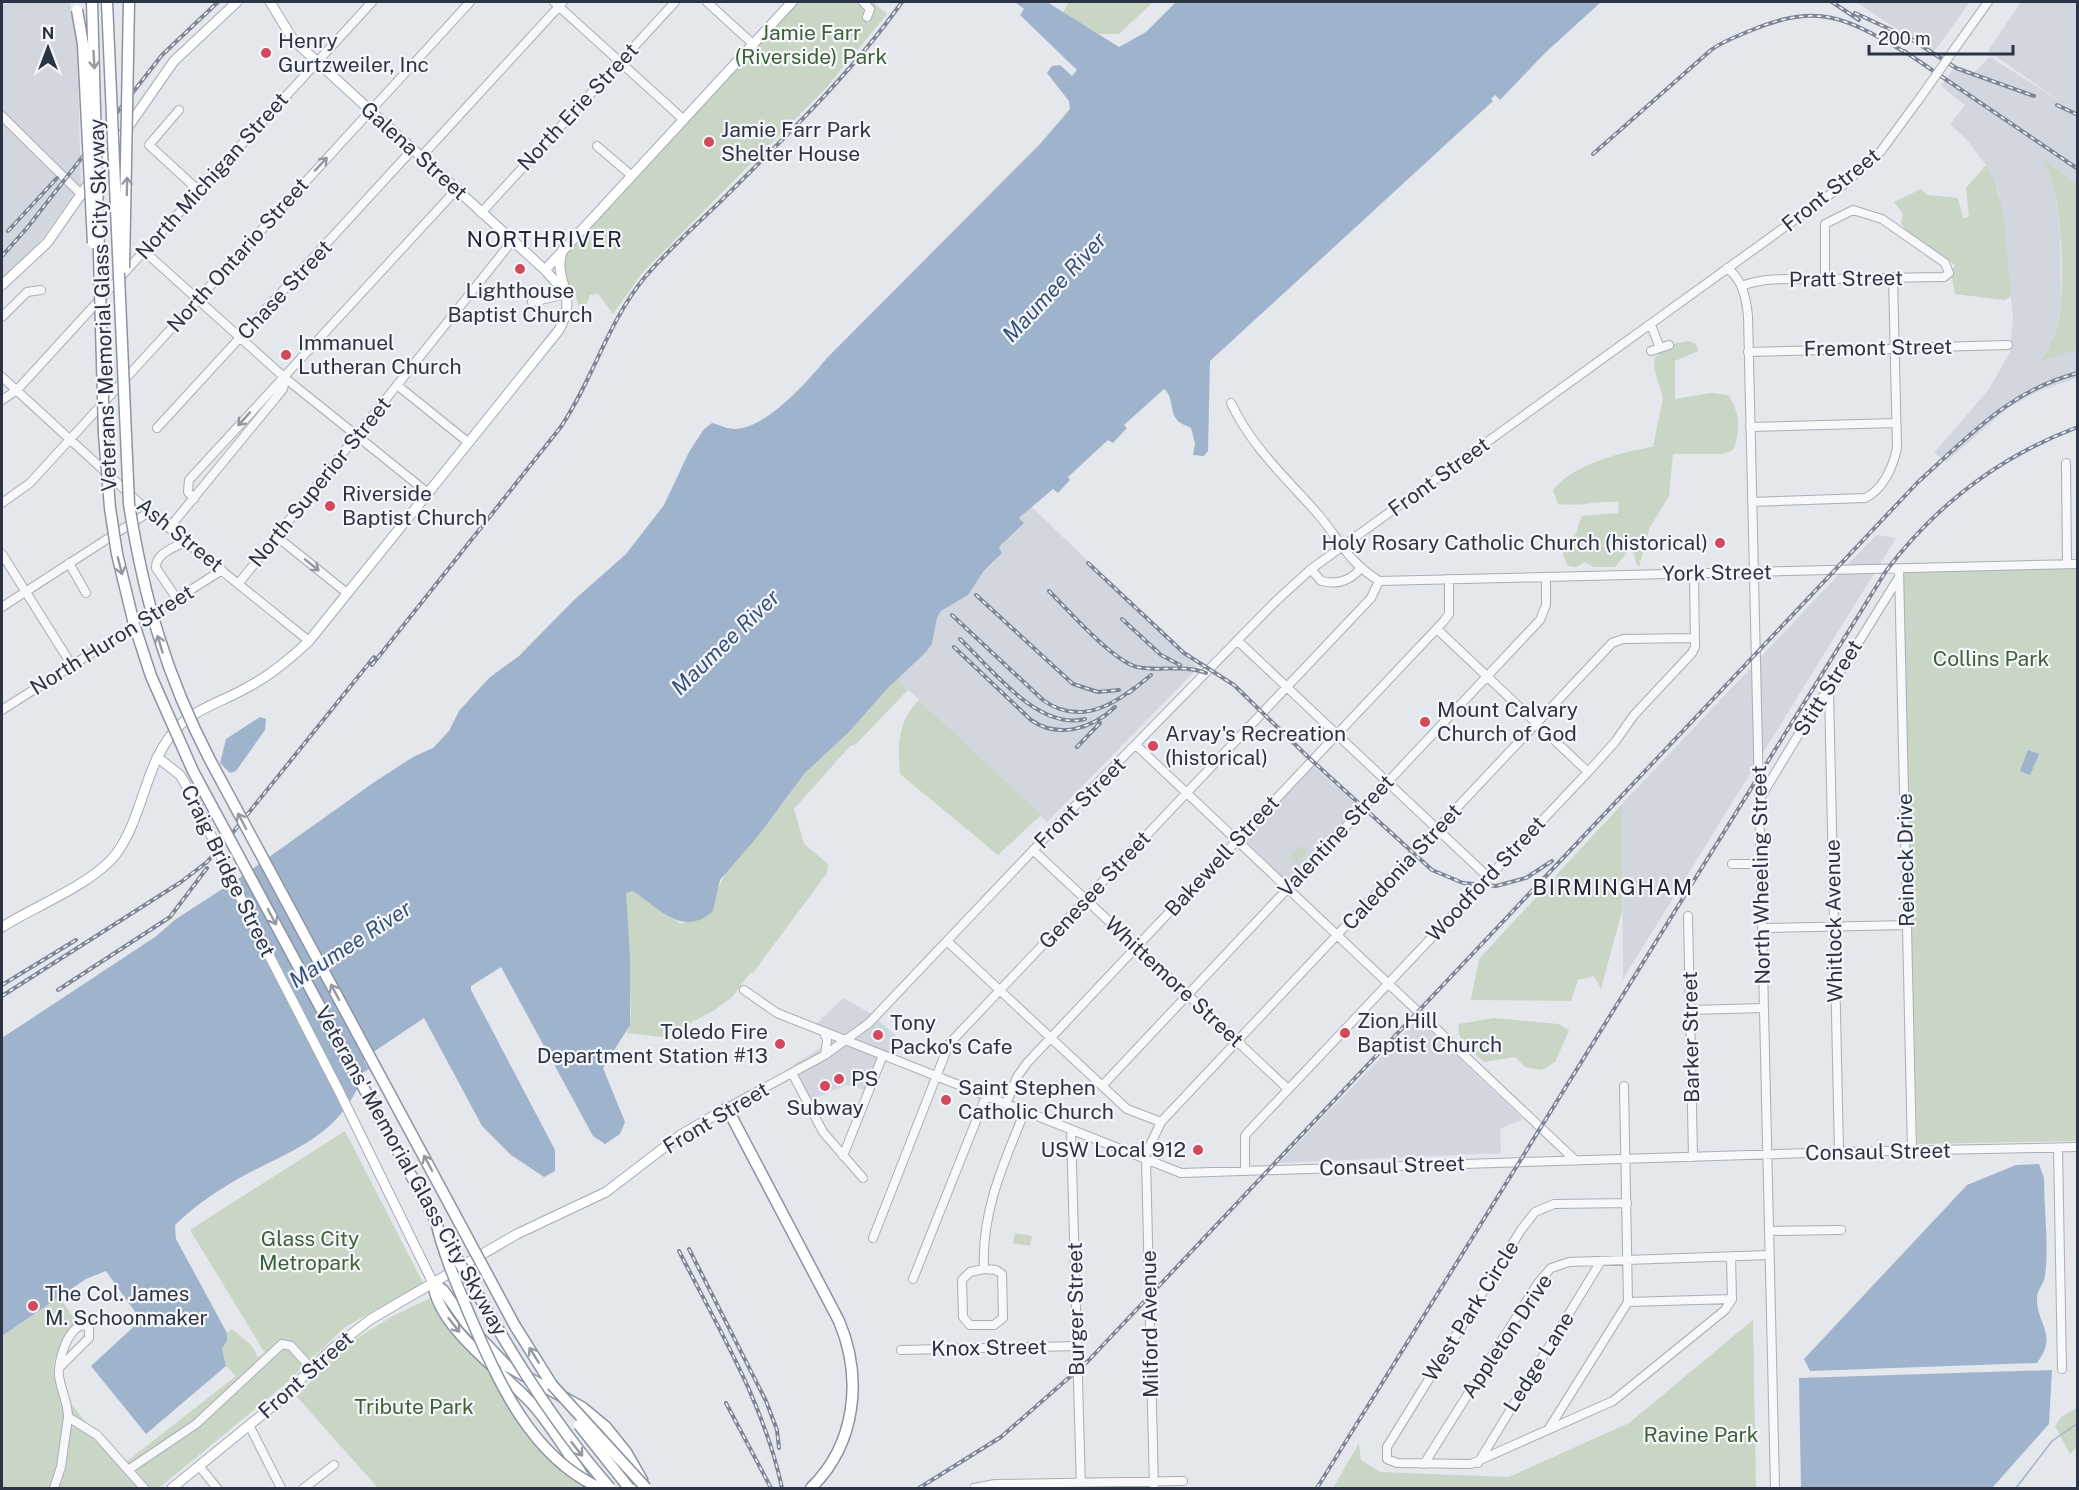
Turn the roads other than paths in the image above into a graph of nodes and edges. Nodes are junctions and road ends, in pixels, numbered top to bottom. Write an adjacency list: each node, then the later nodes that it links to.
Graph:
1 (92, 2): 61 (highway, Veterans' Memorial Glass City Skyway, one-way to 61, bridge)
2 (107, 2): 39 (highway, Veterans' Memorial Glass City Skyway, bridge)
3 (129, 2): 39 (highway, one-way to 3, bridge)
4 (237, 2): 29 (main road, bridge)
5 (270, 2): 17 (main road, Galena Street)
6 (372, 2): 17 (street, North Michigan Street)
7 (470, 2): 20 (street, North Ontario Street)
8 (675, 2): 18 (street, North Erie Street)
9 (707, 2): 16 (street)
10 (792, 2): 16 (main road)
11 (863, 2): 15 (street)
12 (1988, 2): 34 (street, Front Street, bridge)
13 (558, 3): 18 (street); 25 (street)
14 (76, 6): 61 (highway, bridge)
15 (867, 17)
16 (753, 44): 22 (main road)
17 (316, 62): 20 (main road, Galena Street); 27 (street, North Michigan Street)
18 (619, 62): 22 (street); 30 (street, North Erie Street)
19 (179, 110): 27 (street)
20 (369, 112): 24 (main road, Galena Street); 43 (street, North Ontario Street, one-way to 20)
21 (2, 116): 29 (street)
22 (684, 120): 26 (main road)
23 (597, 146): 26 (street)
24 (412, 150): 25 (main road, Galena Street); 47 (street, Chase Street)
25 (420, 158): 28 (main road, Galena Street)
26 (632, 176): 32 (main road)
27 (198, 190): 33 (street, North Michigan Street)
28 (456, 190): 30 (main road, Galena Street); 53 (street)
29 (84, 192): 38 (main road)
30 (481, 213): 31 (main road, Galena Street)
31 (513, 240): 35 (main road, Galena Street); 54 (street, North Superior Street)
32 (563, 249): 35 (main road); 42 (main road)
33 (144, 251): 43 (street); 55 (street, North Michigan Street)
34 (1727, 268): 40 (street, North Wheeling Street); 46 (street, Front Street)
35 (545, 270): 42 (main road, Galena Street)
36 (1893, 277): 37 (street, Pratt Street); 37 (street, Pratt Street); 50 (street)
37 (1825, 279): 40 (street, Pratt Street)
38 (2, 285)
39 (119, 286): 183 (highway, Veterans' Memorial Glass City Skyway, one-way to 39, bridge)
40 (1742, 286): 51 (street, North Wheeling Street)
41 (41, 290): 45 (street)
42 (566, 294): 44 (street); 64 (main road)
43 (196, 300): 47 (street); 63 (street, North Ontario Street)
44 (532, 302)
45 (2, 317)
46 (1651, 325): 48 (street); 76 (street, Front Street)
47 (240, 339): 53 (street); 60 (street, Chase Street)
48 (1668, 345)
49 (2008, 345): 50 (street, Fremont Street)
50 (1894, 348): 51 (street, Fremont Street); 58 (street)
51 (1748, 352): 59 (street, North Wheeling Street)
52 (2, 377): 55 (street, Ash Street)
53 (285, 378): 62 (street); 65 (street, one-way to 65); 66 (street)
54 (398, 385): 62 (street, North Superior Street); 64 (street)
55 (16, 390): 56 (street, North Michigan Street); 63 (street, Ash Street)
56 (2, 400)
57 (1231, 403): 76 (street)
58 (1896, 423): 59 (street); 70 (street)
59 (1750, 427): 70 (street, North Wheeling Street)
60 (157, 428)
61 (104, 434): 165 (highway, Veterans' Memorial Glass City Skyway, one-way to 165, bridge)
62 (356, 436): 68 (street); 74 (street, North Superior Street)
63 (69, 439): 71 (street, North Ontario Street); 72 (street, Ash Street)
64 (469, 443): 68 (main road)
65 (218, 448): 66 (street); 69 (street)
66 (229, 456): 69 (street)
67 (2066, 463): 79 (street)
68 (428, 493): 93 (main road)
69 (194, 500): 73 (street)
70 (1752, 502): 84 (street, North Wheeling Street)
71 (2, 503)
72 (149, 512): 73 (street, Ash Street); 78 (street)
73 (169, 528): 75 (street, Ash Street)
74 (276, 536): 90 (street, North Superior Street); 93 (street, one-way to 93)
75 (186, 541): 83 (street, Ash Street); 94 (street)
76 (1341, 548): 81 (street); 82 (street, Front Street)
77 (2, 554): 91 (street)
78 (69, 563): 91 (street); 92 (street)
79 (2067, 564): 80 (street, York Street); 85 (street, York Street)
80 (2078, 564)
81 (1361, 568): 82 (street); 89 (street)
82 (1311, 569): 99 (street, Front Street)
83 (222, 570): 90 (street, Ash Street); 94 (street, North Huron Street)
84 (1753, 572): 85 (street, York Street); 86 (street, York Street); 112 (street, North Wheeling Street)
85 (1899, 572): 103 (street, Stitt Street); 122 (street, Reineck Drive)
86 (1694, 573): 87 (street, York Street); 97 (street, Woodford Street)
87 (1546, 577): 88 (street, York Street); 101 (street, Valentine Street)
88 (1449, 579): 89 (street, York Street); 96 (street, Bakewell Street)
89 (1379, 581): 102 (street, Genesee Street)
90 (239, 583): 98 (street, Ash Street)
91 (25, 592): 95 (street); 100 (street)
92 (86, 593)
93 (347, 593): 98 (main road)
94 (177, 599): 100 (street, North Huron Street)
95 (2, 607)
96 (1437, 629): 101 (street); 106 (street, Bakewell Street)
97 (1695, 638): 105 (street, Caledonia Street); 109 (street, Woodford Street)
98 (309, 641): 108 (main road)
99 (1238, 641): 102 (street); 107 (street, Front Street)
100 (71, 664): 104 (street, North Huron Street)
101 (1487, 676): 105 (street); 110 (street, Valentine Street)
102 (1286, 687): 106 (street); 111 (street, Genesee Street)
103 (1829, 690): 112 (street, Stitt Street); 124 (street, Whitlock Avenue)
104 (2, 710)
105 (1537, 724): 109 (street); 113 (street, Caledonia Street)
106 (1337, 735): 110 (street); 114 (street, Bakewell Street)
107 (1137, 746): 111 (street); 115 (street, Front Street)
108 (157, 757): 123 (main road); 175 (main road, Craig Bridge Street, bridge)
109 (1587, 772): 118 (street, Woodford Street)
110 (1387, 782): 113 (street); 119 (street, Valentine Street)
111 (1186, 793): 114 (street); 120 (street, Genesee Street)
112 (1758, 802): 117 (street, North Wheeling Street)
113 (1437, 830): 118 (street); 126 (street, Caledonia Street)
114 (1236, 841): 119 (street); 128 (street, Bakewell Street)
115 (1033, 850): 120 (street, Whittemore Street); 127 (street, Front Street)
116 (1732, 864): 117 (street)
117 (1760, 864): 125 (street, North Wheeling Street)
118 (1488, 877): 129 (street, Woodford Street)
119 (1287, 888): 126 (street); 132 (street, Valentine Street)
120 (1086, 899): 128 (street, Whittemore Street); 131 (street, Genesee Street)
121 (1688, 916): 134 (street, Barker Street)
122 (1907, 925): 124 (street); 154 (street, Reineck Drive)
123 (2, 927)
124 (1834, 927): 125 (street); 155 (street, Whitlock Avenue)
125 (1762, 928): 133 (street, North Wheeling Street)
126 (1337, 936): 129 (street); 138 (street, Caledonia Street)
127 (947, 941): 131 (street); 137 (street, Front Street)
128 (1137, 947): 132 (street, Whittemore Street); 136 (street, Bakewell Street)
129 (1388, 983): 145 (street, Woodford Street); 161 (street)
130 (744, 990): 135 (street, Consaul Street)
131 (1000, 991): 136 (street); 142 (street, Genesee Street)
132 (1187, 995): 138 (street, Whittemore Street); 143 (street, Valentine Street)
133 (1764, 1008): 134 (street); 156 (street, North Wheeling Street)
134 (1691, 1010): 158 (street, Barker Street)
135 (824, 1032): 137 (street, Consaul Street); 139 (street)
136 (1051, 1039): 143 (street); 147 (street, Bakewell Street)
137 (847, 1041): 139 (street, Front Street); 140 (street, Consaul Street)
138 (1238, 1042): 145 (street, Whittemore Street); 150 (street, Caledonia Street)
139 (825, 1055): 141 (street, Front Street)
140 (883, 1055): 142 (street, Consaul Street); 157 (street)
141 (792, 1073): 148 (street, Front Street); 157 (street)
142 (936, 1076): 146 (street, Consaul Street); 168 (street, Genesee Street)
143 (1102, 1086): 150 (street)
144 (1624, 1086): 160 (street)
145 (1288, 1089): 162 (street, Woodford Street)
146 (986, 1096): 147 (street, Consaul Street); 174 (street)
147 (1006, 1104): 149 (street, Consaul Street)
148 (724, 1109): 175 (main road, Front Street); 187 (highway)
149 (1025, 1111): 151 (street, Consaul Street); 173 (street)
150 (1161, 1122): 159 (street, Caledonia Street)
151 (1071, 1130): 159 (street, Consaul Street); 178 (street, Burger Street)
152 (2078, 1147): 153 (street, Consaul Street)
153 (2058, 1148): 154 (street, Consaul Street); 182 (street)
154 (1912, 1151): 155 (street, Consaul Street)
155 (1839, 1152): 156 (street, Consaul Street)
156 (1767, 1154): 158 (street, Consaul Street); 167 (street, North Wheeling Street)
157 (843, 1156): 163 (street)
158 (1693, 1157): 160 (street, Consaul Street)
159 (1145, 1159): 162 (street, Consaul Street); 194 (street, Milford Avenue)
160 (1626, 1159): 161 (street, Consaul Street); 164 (street)
161 (1576, 1161): 162 (street, Consaul Street)
162 (1245, 1171)
163 (863, 1178)
164 (1627, 1203): 171 (street); 189 (street, West Park Circle)
165 (436, 1221): 204 (highway, bridge); 205 (highway, Veterans' Memorial Glass City Skyway, one-way to 205, bridge)
166 (1841, 1230): 167 (street)
167 (1769, 1231): 169 (street, North Wheeling Street)
168 (873, 1238)
169 (1769, 1255): 170 (street, Appleton Drive); 211 (street, North Wheeling Street)
170 (1731, 1257): 171 (street, Appleton Drive); 176 (street)
171 (1629, 1259): 172 (street, Appleton Drive); 177 (street)
172 (1601, 1261): 188 (street, Ledge Lane); 189 (street, Appleton Drive)
173 (984, 1269): 173 (street)
174 (913, 1279)
175 (433, 1283): 181 (main road, Front Street); 203 (highway, one-way to 203); 207 (highway)
176 (1732, 1299): 177 (street); 186 (street)
177 (1628, 1302): 186 (street)
178 (1077, 1346): 179 (street, Knox Street); 196 (street, Burger Street)
179 (902, 1350)
180 (60, 1367): 180 (street); 184 (street)
181 (312, 1369): 185 (main road, Front Street); 192 (street)
182 (2062, 1369)
183 (552, 1385): 206 (highway, Veterans' Memorial Glass City Skyway, bridge); 207 (highway, bridge)
184 (68, 1418): 192 (street); 197 (street)
185 (251, 1430): 191 (main road, Front Street); 201 (street)
186 (1548, 1431): 188 (street)
187 (841, 1438): 208 (highway); 209 (highway)
188 (1478, 1462): 189 (street)
189 (1424, 1464)
190 (334, 1465): 202 (street)
191 (199, 1466): 199 (main road, Front Street); 200 (street)
192 (128, 1470): 198 (street)
193 (1183, 1481): 194 (street)
194 (1154, 1485): 196 (street)
195 (1023, 1486): 196 (street); 210 (street)
196 (1081, 1486)
197 (54, 1488)
198 (144, 1488)
199 (172, 1488)
200 (217, 1488)
201 (282, 1488)
202 (304, 1488)
203 (592, 1488)
204 (600, 1488)
205 (610, 1488)
206 (629, 1488)
207 (646, 1488)
208 (801, 1488)
209 (811, 1488)
210 (974, 1488)
211 (1775, 1488)

